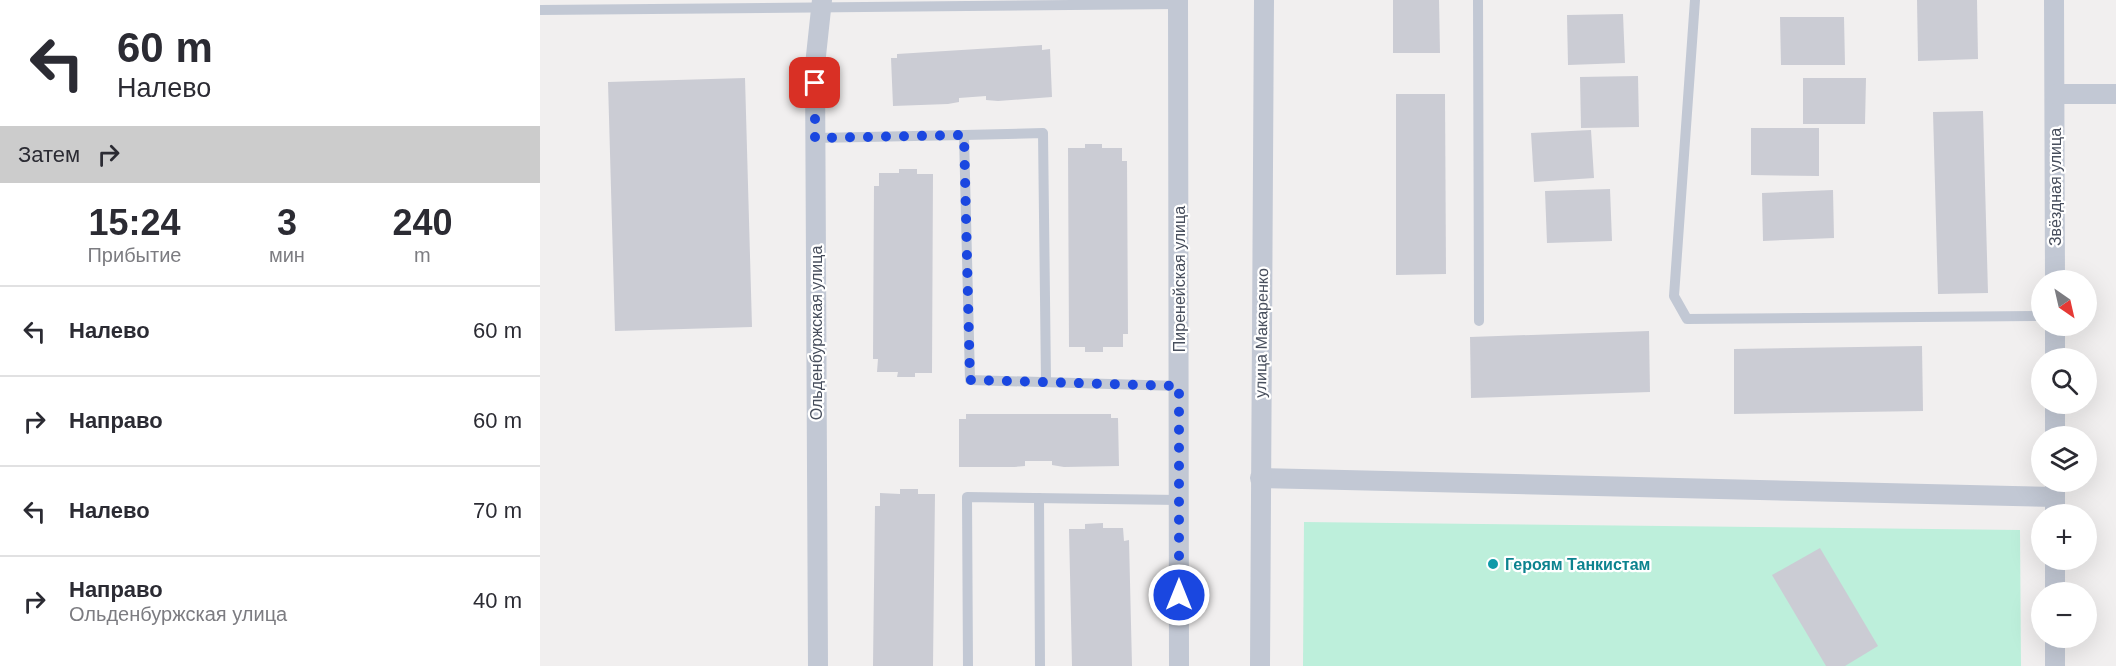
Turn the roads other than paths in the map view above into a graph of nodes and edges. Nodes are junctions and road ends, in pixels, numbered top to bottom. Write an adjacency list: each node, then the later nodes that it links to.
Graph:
1 (1264, 0): 17 (street, улица Макаренко)
2 (1478, 0): 14 (lane)
3 (1695, 0): 13 (lane)
4 (2054, 0): 8 (street, Звёздная улица)
5 (1178, 2): 6 (lane); 16 (street, Пиренейская улица)
6 (822, 4): 7 (lane); 11 (street, Ольденбуржская улица)
7 (540, 10)
8 (2055, 94): 9 (street); 12 (street, Звёздная улица)
9 (2116, 94)
10 (964, 135): 11 (lane); 15 (lane); 15 (lane)
11 (815, 138): 22 (street, Ольденбуржская улица)
12 (2055, 270)
13 (2031, 316)
14 (1479, 321)
15 (1046, 381): 16 (lane)
16 (1179, 386): 20 (street, Пиренейская улица)
17 (1260, 478): 19 (street); 26 (street, улица Макаренко)
18 (1039, 498): 20 (lane); 23 (lane); 24 (lane)
19 (2055, 498)
20 (1179, 500): 25 (street, Пиренейская улица)
21 (2055, 648): 27 (street)
22 (818, 666)
23 (968, 666)
24 (1040, 666)
25 (1179, 666)
26 (1260, 666)
27 (2055, 666)

